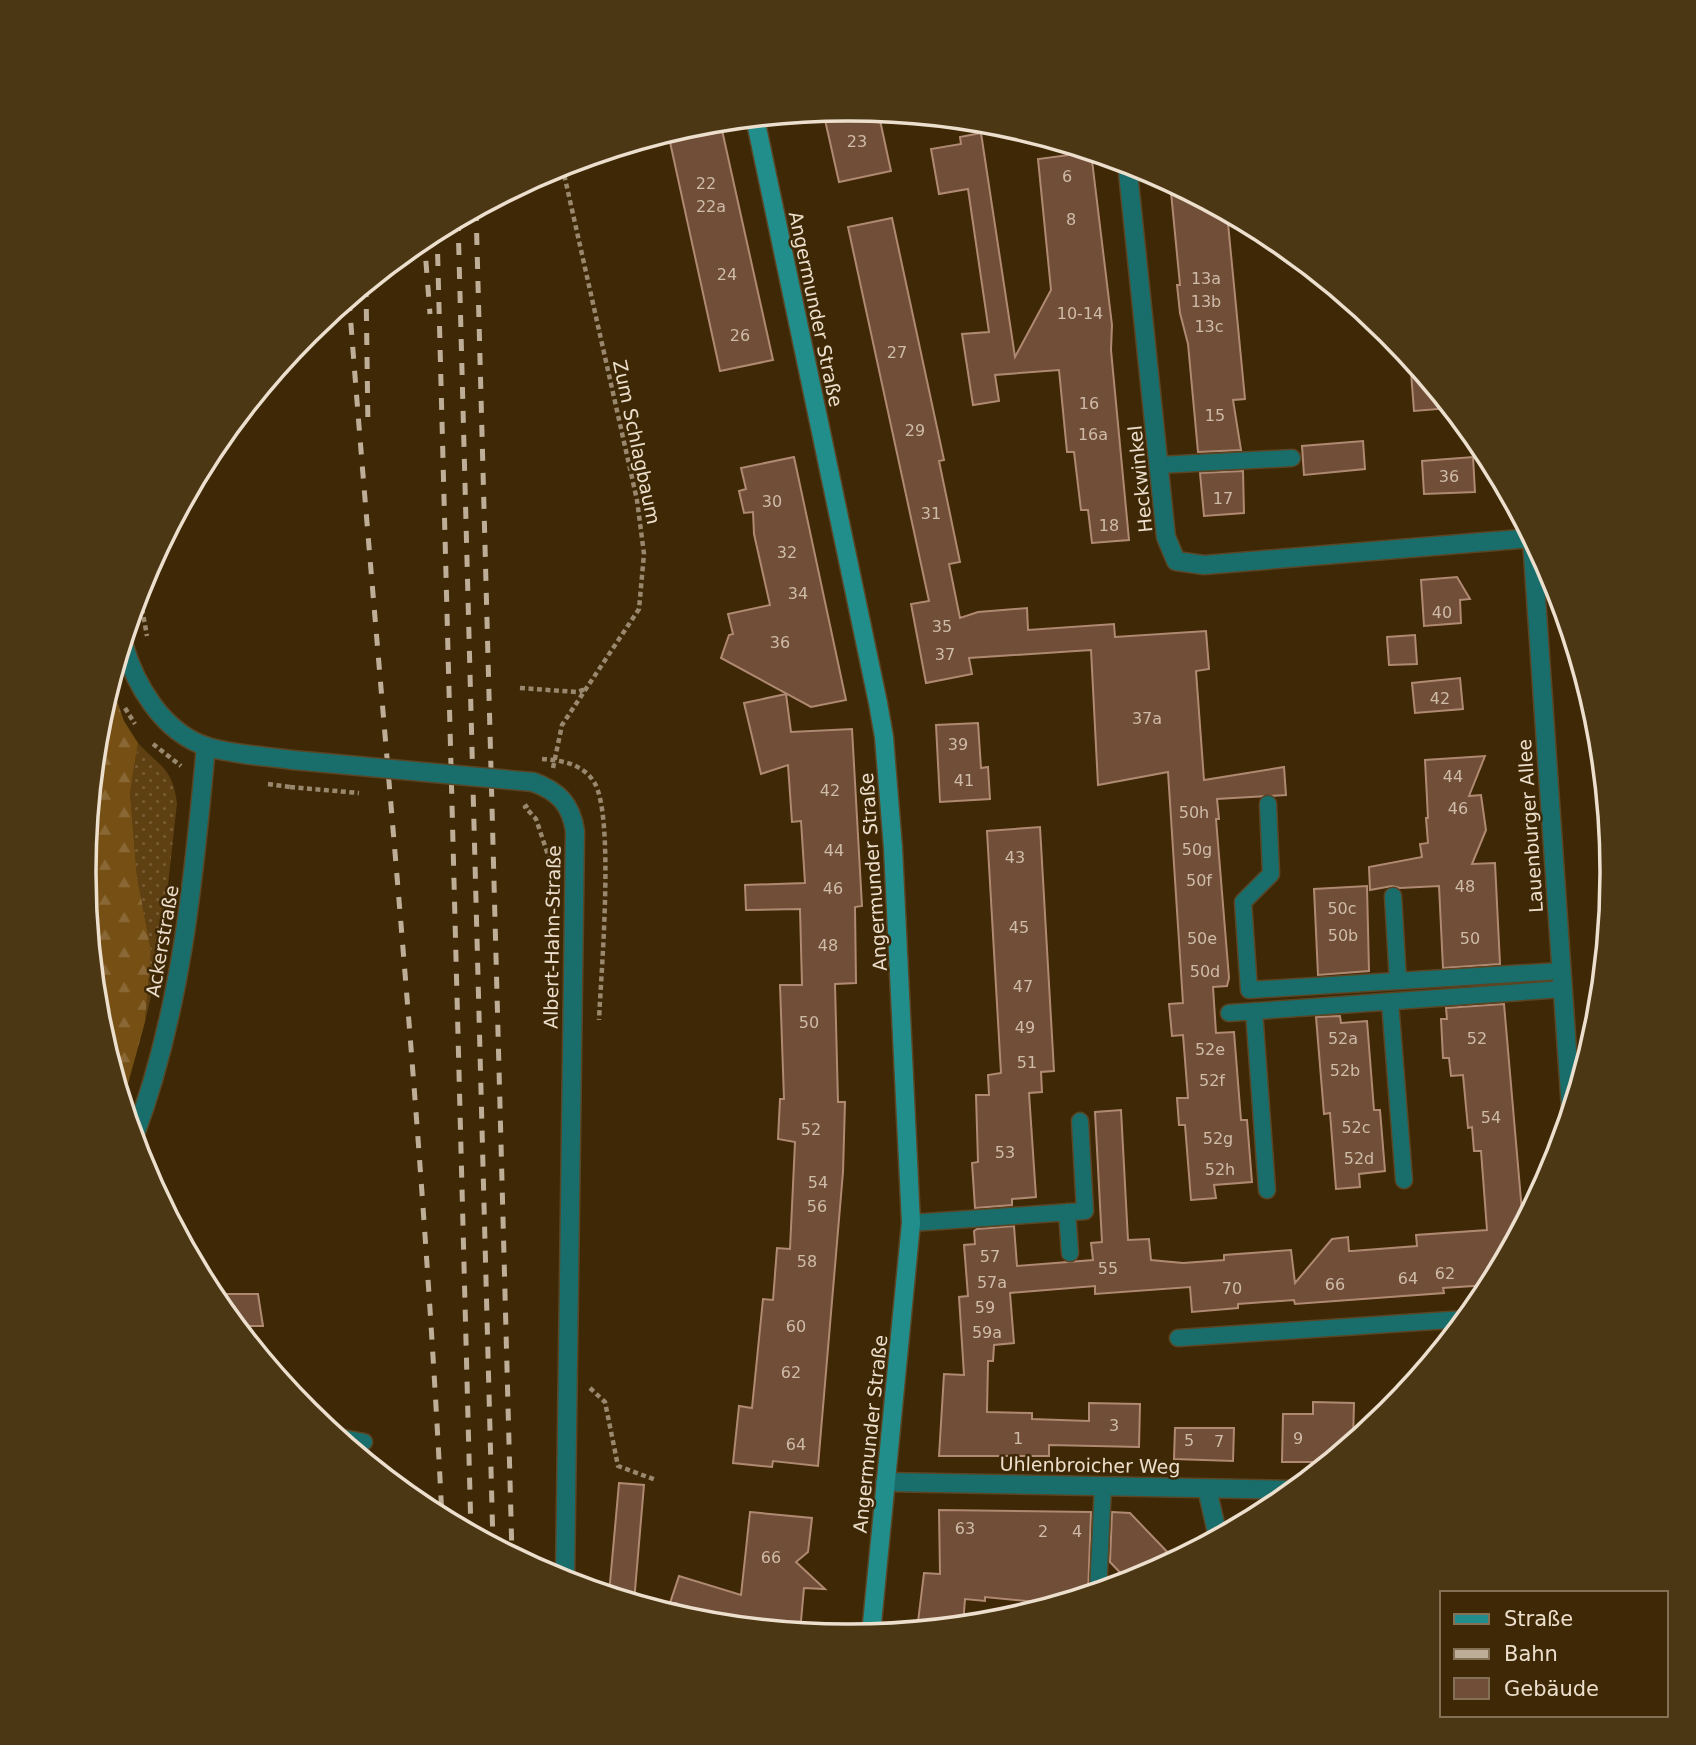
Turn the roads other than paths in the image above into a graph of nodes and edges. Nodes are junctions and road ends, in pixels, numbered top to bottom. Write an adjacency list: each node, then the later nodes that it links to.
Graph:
1 (757, 126): 22 (main road, Angermunder Straße)
2 (1128, 175): 4 (street, Heckwinkel)
3 (1292, 458): 4 (lane)
4 (1159, 465): 5 (street, Heckwinkel)
5 (1521, 539)
6 (1534, 565): 11 (street, Lauenburger Allee)
7 (129, 655): 8 (street)
8 (206, 747): 18 (street, Ackerstraße); 33 (street, Albert-Hahn-Straße, bridge)
9 (1268, 804): 12 (lane)
10 (1393, 896): 12 (lane)
11 (1562, 980): 12 (lane); 13 (lane); 16 (street, Lauenburger Allee)
12 (1398, 981)
13 (1390, 1002): 14 (lane); 19 (lane)
14 (1254, 1011): 15 (lane); 20 (lane)
15 (1229, 1013)
16 (1569, 1083)
17 (1080, 1121): 21 (lane)
18 (139, 1122)
19 (1404, 1180)
20 (1267, 1190)
21 (1067, 1212): 22 (lane); 23 (lane)
22 (911, 1223): 28 (main road, Angermunder Straße)
23 (1070, 1253)
24 (1451, 1321): 25 (lane)
25 (1178, 1338)
26 (355, 1440): 27 (lane)
27 (364, 1442)
28 (886, 1482): 29 (street, Uhlenbroicher Weg); 35 (main road, Angermunder Straße)
29 (1103, 1486): 30 (street, Uhlenbroicher Weg); 34 (lane)
30 (1208, 1489): 31 (street, Uhlenbroicher Weg); 32 (street)
31 (1277, 1490)
32 (1216, 1528)
33 (565, 1569)
34 (1098, 1581)
35 (872, 1624)

